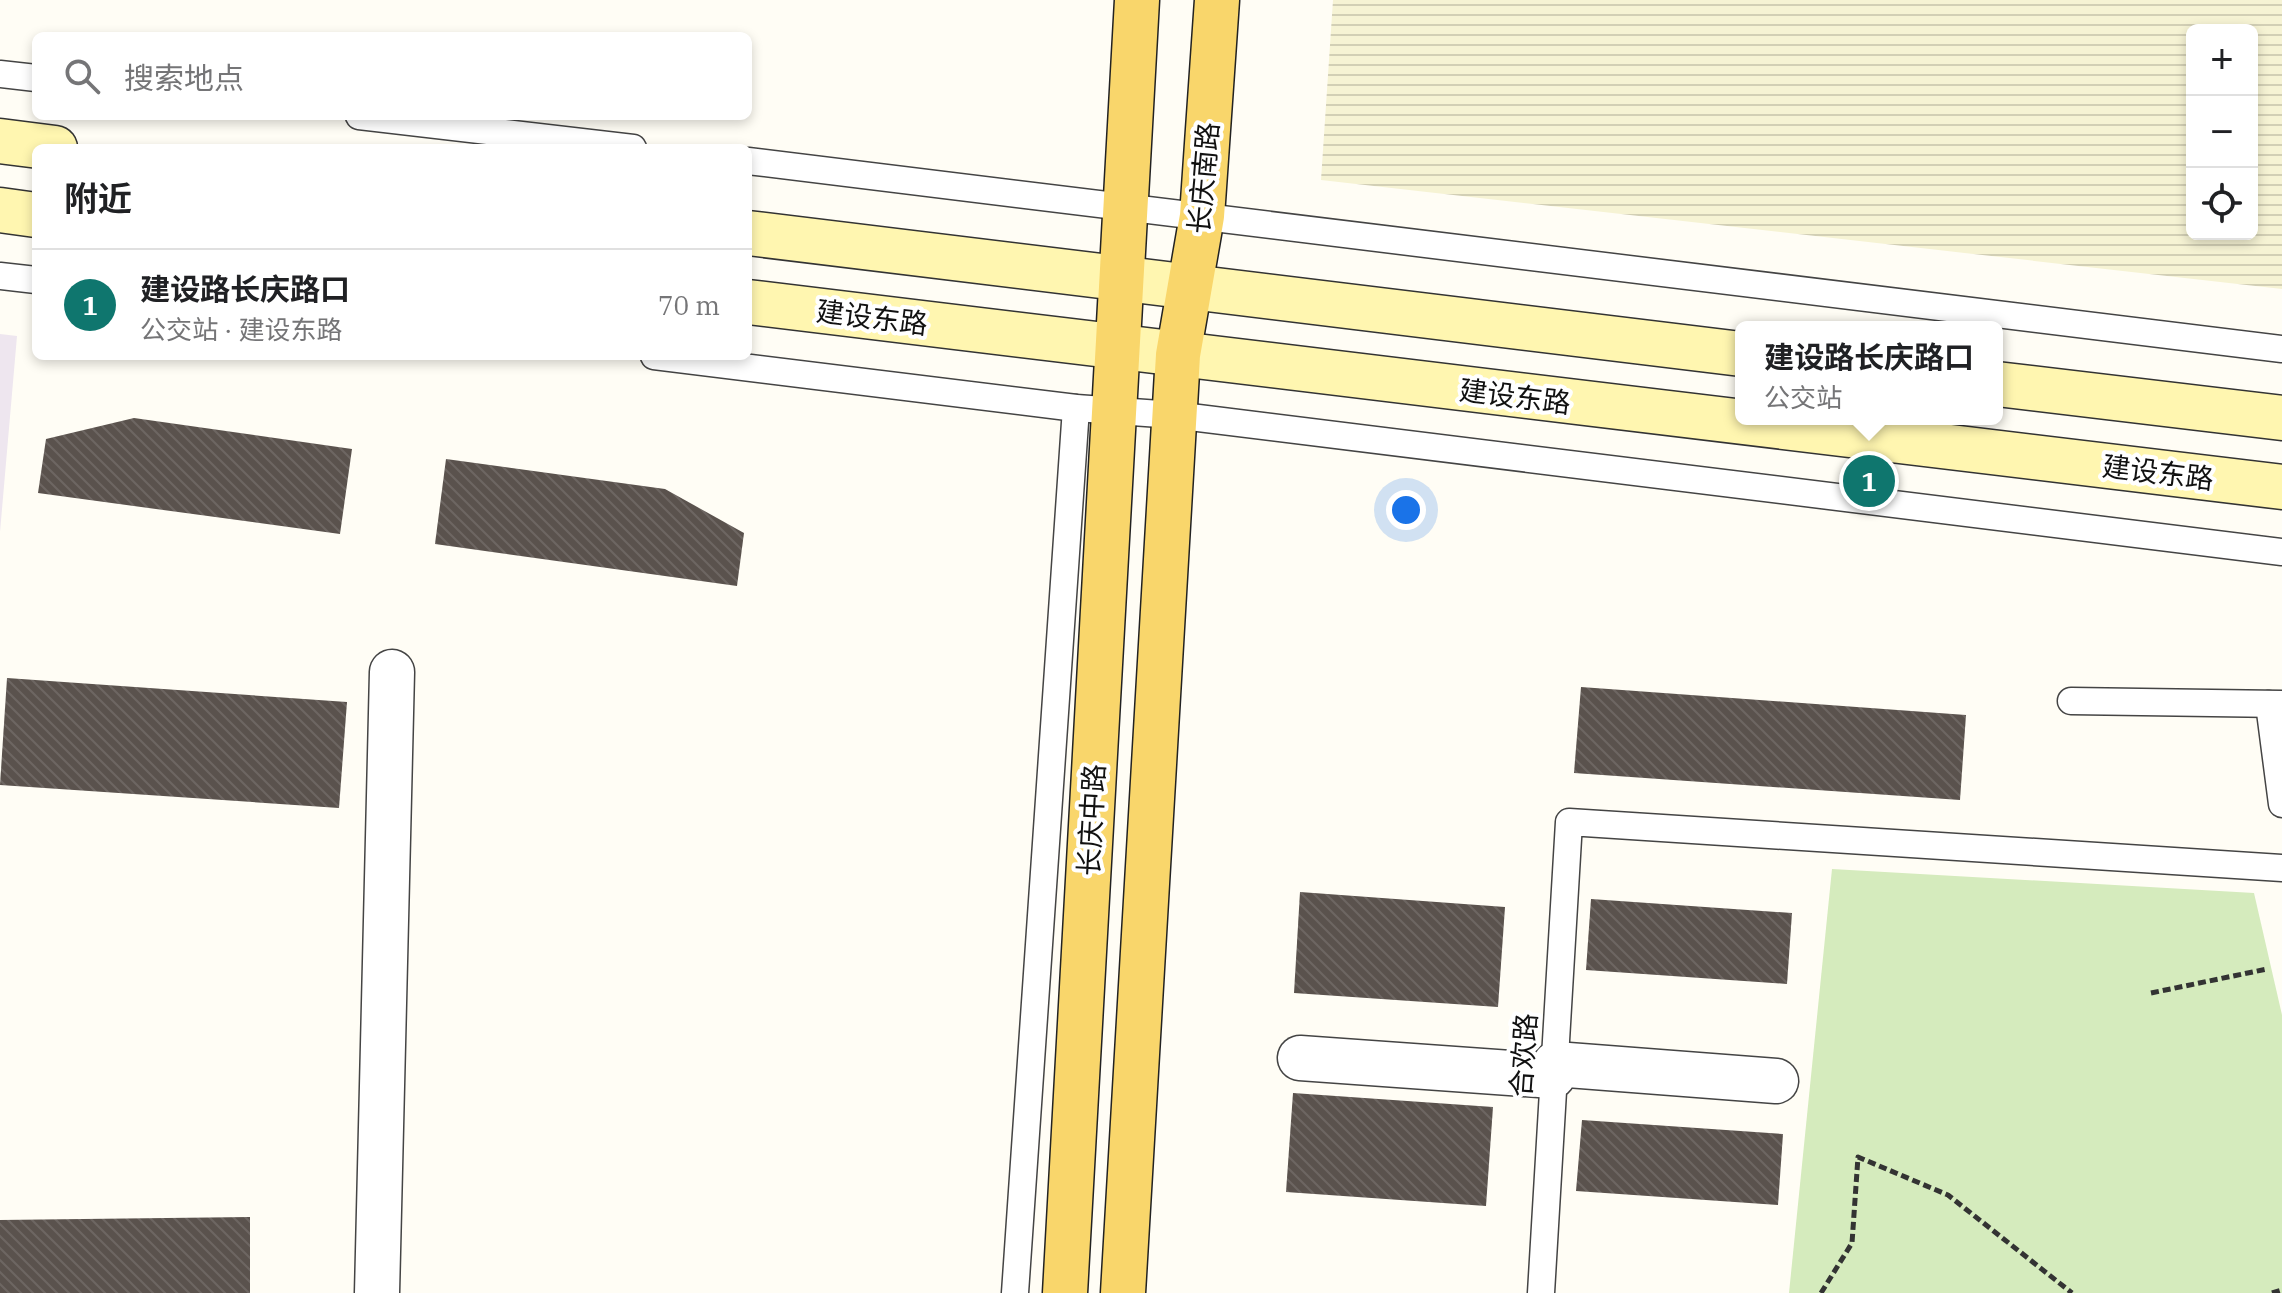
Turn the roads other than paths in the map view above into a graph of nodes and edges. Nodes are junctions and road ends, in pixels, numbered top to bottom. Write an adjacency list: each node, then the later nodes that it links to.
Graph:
1 (1137, 0): 10 (main road)
2 (1217, 0): 13 (main road, 长庆南路)
3 (0, 74): 4 (lane)
4 (32, 78)
5 (393, 120): 7 (lane)
6 (0, 141): 8 (main road)
7 (599, 144)
8 (32, 145)
9 (752, 161): 10 (lane)
10 (1125, 206): 13 (lane); 16 (main road)
11 (0, 210): 12 (main road)
12 (32, 214)
13 (1202, 216): 18 (main road, 长庆南路); 21 (lane)
14 (752, 233): 16 (main road)
15 (0, 276): 17 (lane)
16 (1121, 278): 18 (main road); 20 (main road)
17 (32, 280)
18 (1190, 287): 22 (main road); 23 (main road, 长庆南路)
19 (752, 302): 20 (main road, 建设东路)
20 (1116, 347): 23 (main road, 建设东路); 26 (main road, 长庆中路)
21 (2282, 349)
22 (1735, 353)
23 (1178, 355): 27 (main road); 29 (main road, 建设东路)
24 (687, 360): 26 (lane)
25 (2003, 385): 28 (main road)
26 (1094, 409): 27 (lane); 42 (lane); 43 (main road, 长庆中路)
27 (1174, 415): 32 (lane); 44 (main road)
28 (2282, 418)
29 (1735, 422)
30 (1763, 425): 31 (main road, 建设东路)
31 (2282, 487)
32 (2282, 552)
33 (392, 672): 41 (street)
34 (2071, 701): 35 (lane)
35 (2276, 704): 36 (lane)
36 (2282, 804)
37 (2282, 868): 39 (lane, 合欢路)
38 (1300, 1058): 39 (street)
39 (1554, 1070): 40 (street); 45 (lane, 合欢路)
40 (1776, 1081)
41 (377, 1293)
42 (1015, 1293)
43 (1065, 1293)
44 (1123, 1293)
45 (1541, 1293)

